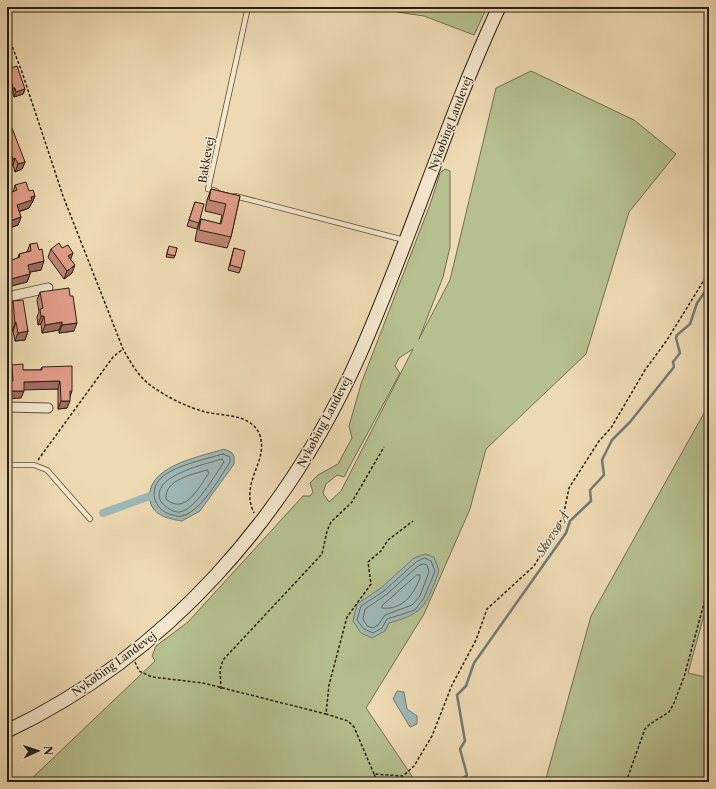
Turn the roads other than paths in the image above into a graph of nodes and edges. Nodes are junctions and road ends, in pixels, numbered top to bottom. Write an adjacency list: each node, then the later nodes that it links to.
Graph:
1 (248, 7): 3 (lane, Bakkevej)
2 (499, 7): 5 (main road, Nykøbing Landevej)
3 (224, 193)
4 (231, 195): 5 (lane)
5 (406, 240): 12 (main road, Nykøbing Landevej)
6 (48, 288): 7 (street)
7 (7, 297)
8 (7, 408): 9 (street)
9 (48, 408)
10 (7, 465): 11 (lane)
11 (90, 519)
12 (7, 731)

